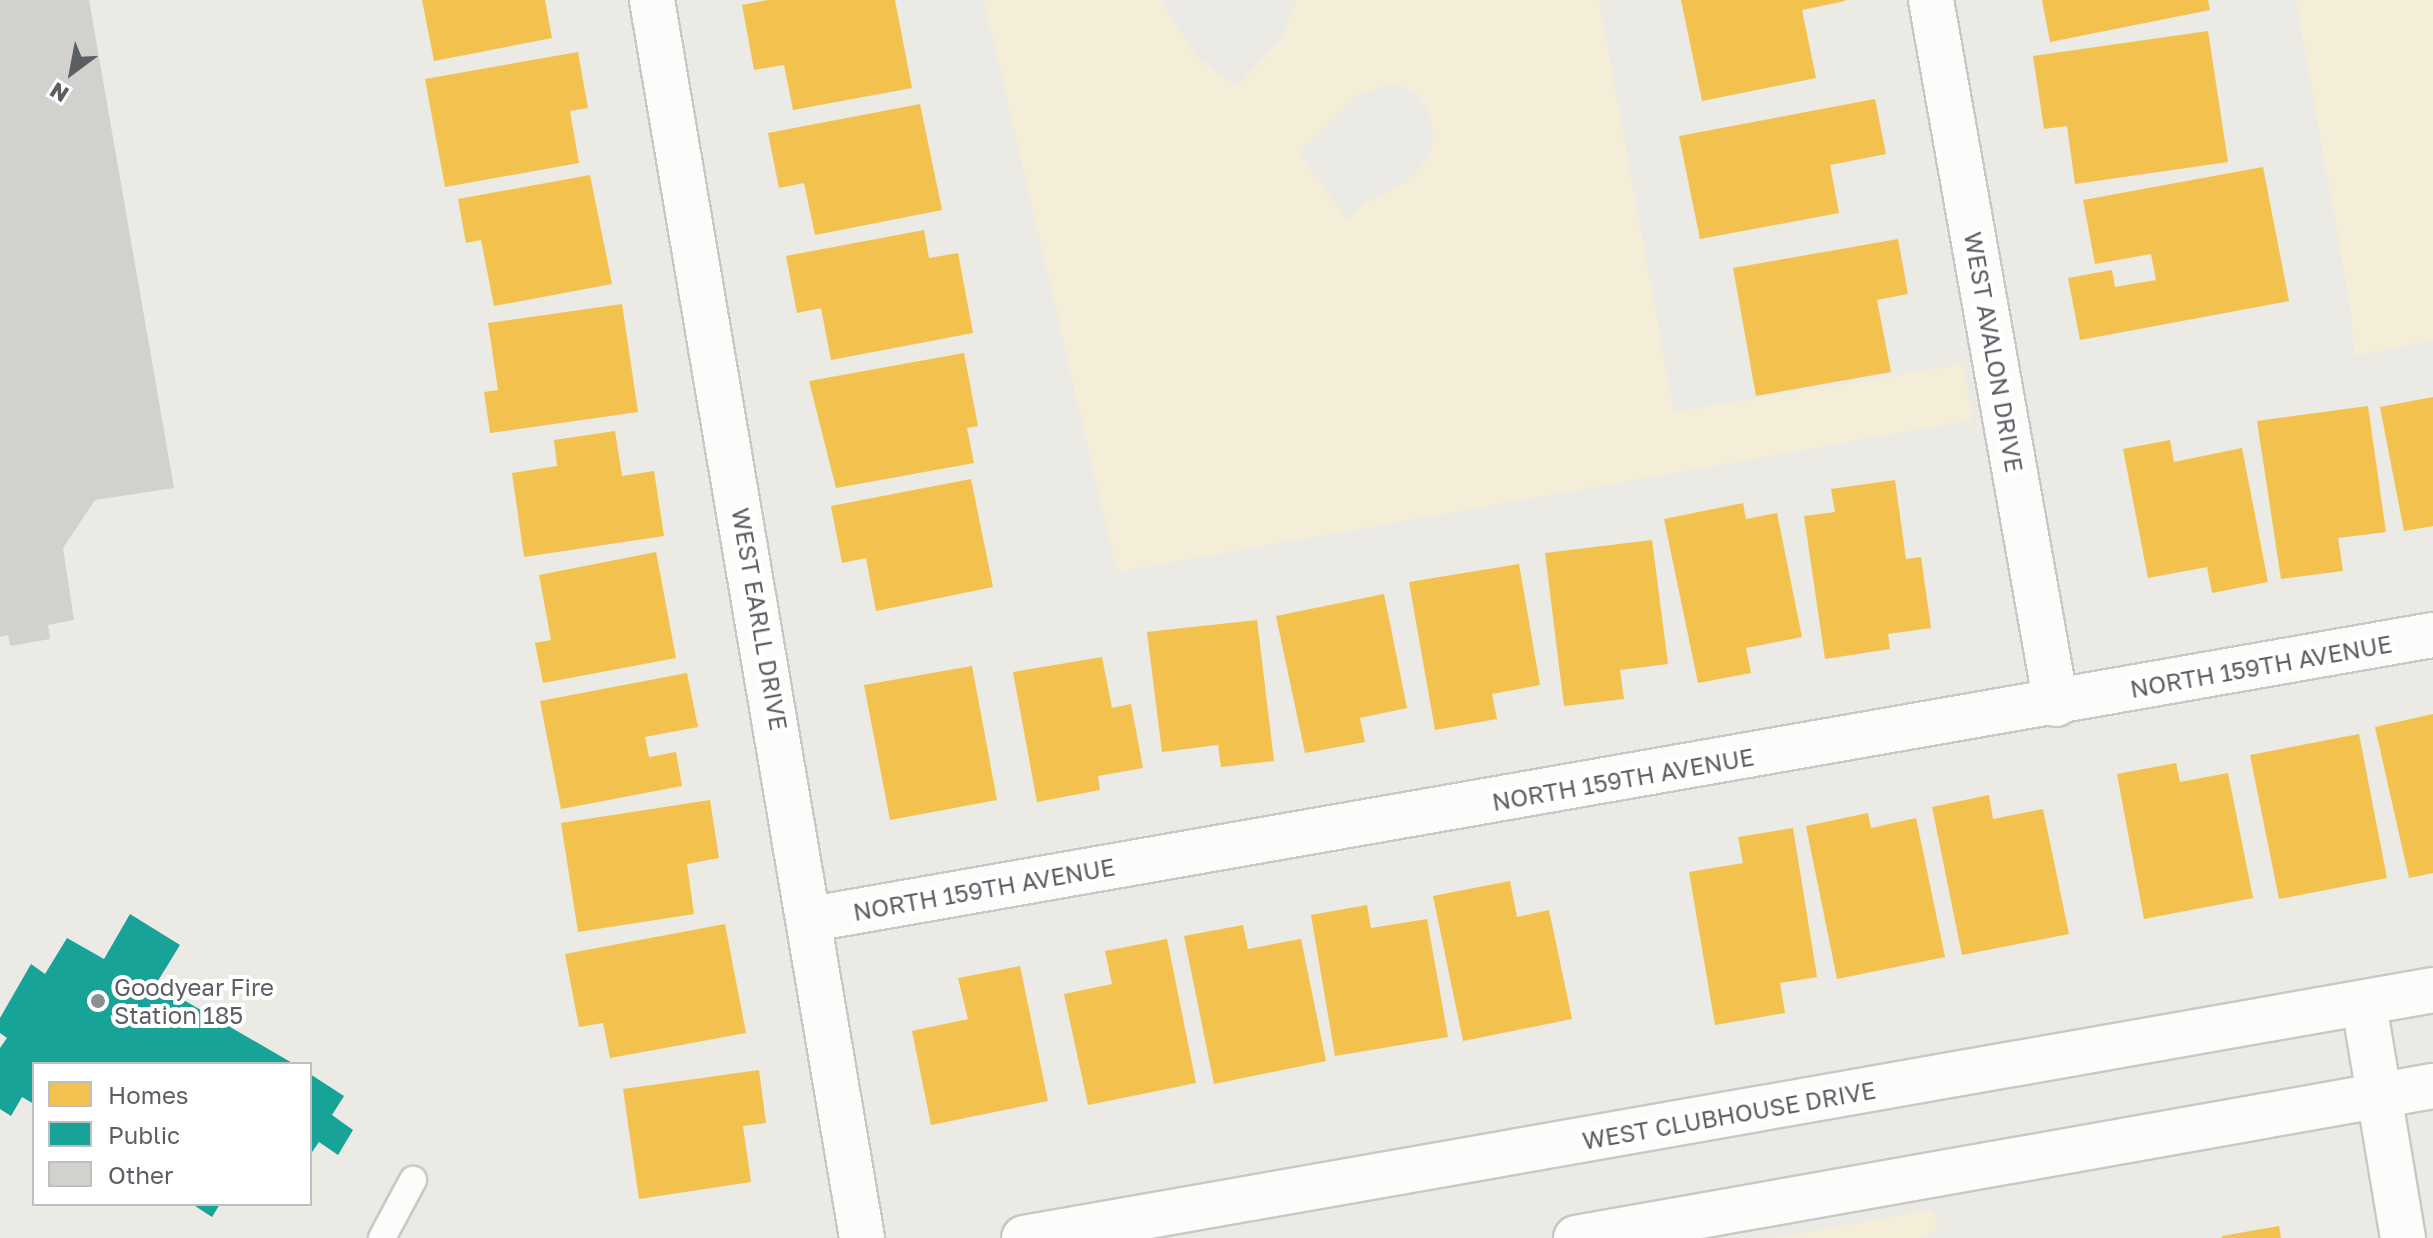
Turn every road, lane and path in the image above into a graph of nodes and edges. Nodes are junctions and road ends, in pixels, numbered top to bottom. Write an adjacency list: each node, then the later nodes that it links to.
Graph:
1 (652, 0): 5 (street, WEST EARLL DRIVE)
2 (1931, 0): 4 (street, WEST AVALON DRIVE)
3 (2433, 635): 4 (street, NORTH 159TH AVENUE)
4 (2056, 704): 5 (street, NORTH 159TH AVENUE)
5 (812, 919): 12 (street, WEST EARLL DRIVE)
6 (2433, 990): 7 (street, WEST CLUBHOUSE DRIVE)
7 (2364, 1005): 9 (street); 13 (street, WEST CLUBHOUSE DRIVE)
8 (2433, 1086): 9 (street)
9 (2380, 1095): 14 (street); 15 (street)
10 (413, 1180): 11 (lane)
11 (375, 1237)
12 (862, 1238)
13 (1024, 1238)
14 (1576, 1238)
15 (2403, 1238)

